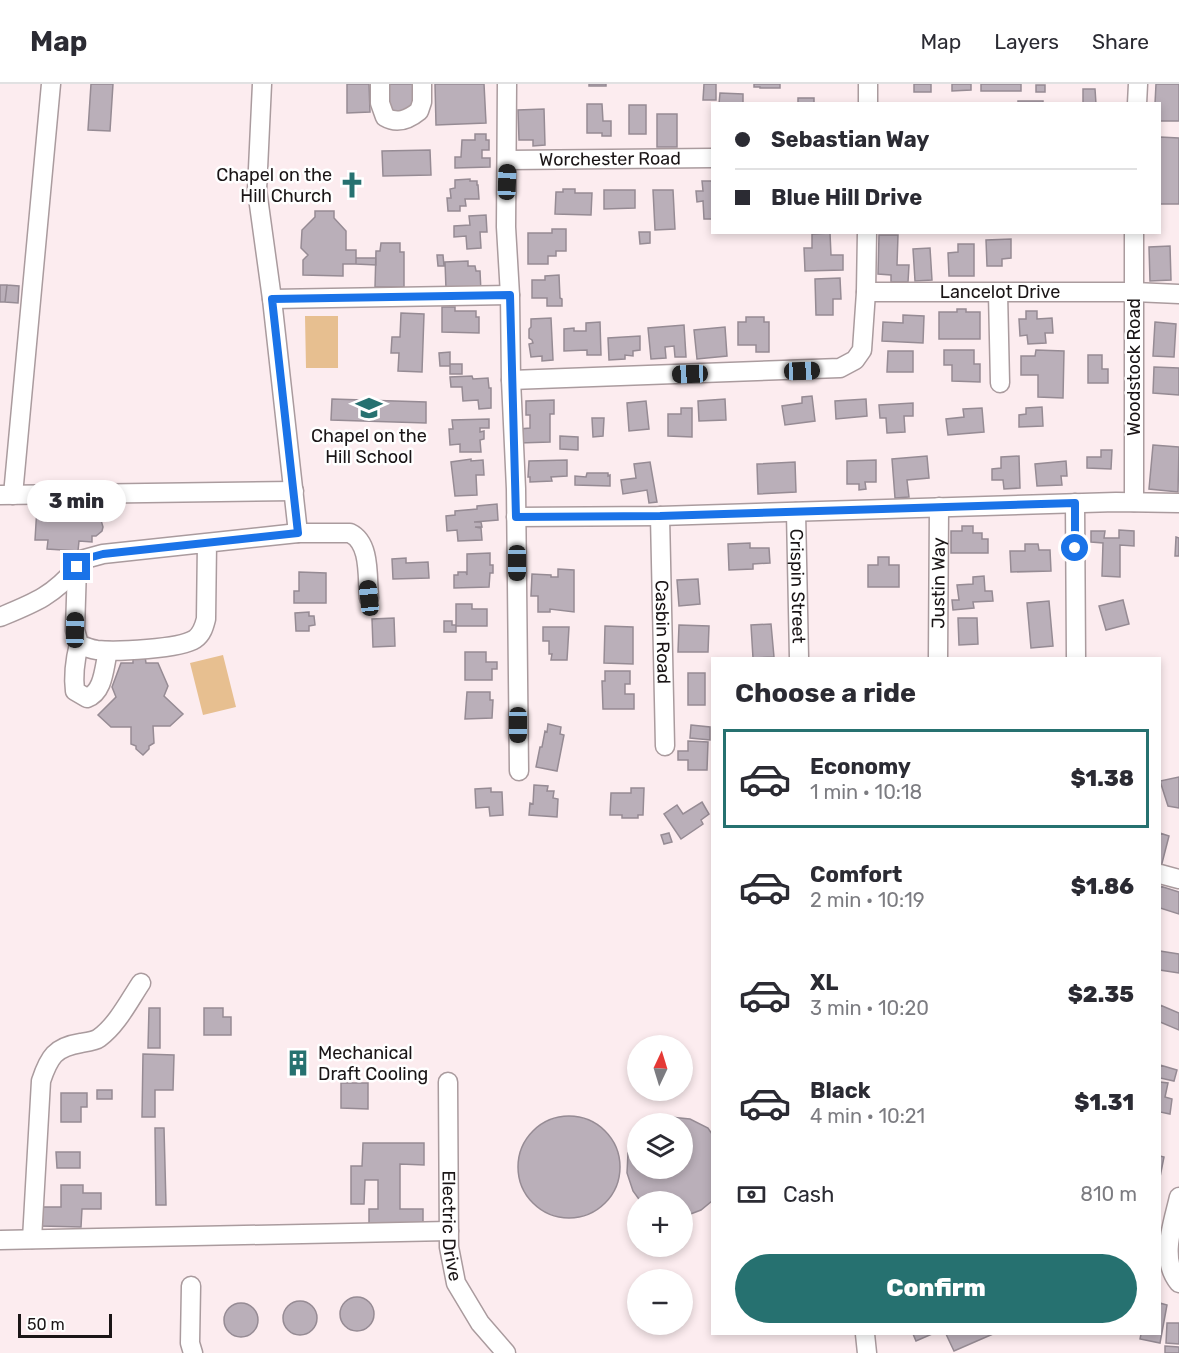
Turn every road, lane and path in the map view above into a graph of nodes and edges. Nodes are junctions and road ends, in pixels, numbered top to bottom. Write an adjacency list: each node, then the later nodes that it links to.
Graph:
1 (51, 84): 23 (street)
2 (262, 84): 19 (street)
3 (380, 84): 4 (street)
4 (422, 84)
5 (507, 84): 11 (street)
6 (868, 84): 8 (street)
7 (1138, 84): 9 (street)
8 (868, 102)
9 (1137, 102)
10 (711, 158): 11 (street, Worchester Road)
11 (508, 160): 18 (street)
12 (867, 234): 14 (street)
13 (1134, 234): 15 (street, Woodstock Road)
14 (866, 292): 16 (street, Lancelot Drive); 20 (street)
15 (1134, 292): 16 (street, Lancelot Drive); 17 (street, Lancelot Drive); 24 (street, Woodstock Road)
16 (998, 293): 21 (street)
17 (1179, 294)
18 (510, 295): 19 (street); 20 (street)
19 (272, 299): 22 (street)
20 (511, 380): 30 (street)
21 (1000, 383)
22 (294, 491): 23 (street); 31 (street)
23 (6, 495)
24 (1134, 502): 25 (street); 26 (street)
25 (1075, 503): 27 (street); 40 (street)
26 (1179, 503)
27 (939, 507): 28 (street); 39 (street, Justin Way)
28 (796, 512): 29 (street); 38 (street, Crispin Street)
29 (660, 516): 30 (street); 41 (street, Casbin Road)
30 (516, 517): 42 (street)
31 (298, 533): 32 (street); 34 (street)
32 (207, 543): 33 (street); 37 (street)
33 (77, 567): 35 (street); 36 (street)
34 (369, 598)
35 (0, 617)
36 (79, 644): 37 (street); 37 (street)
37 (108, 651)
38 (799, 657)
39 (938, 657)
40 (1076, 657)
41 (665, 746)
42 (519, 771)
43 (1161, 874): 44 (street)
44 (1179, 879)
45 (141, 982): 49 (street)
46 (448, 1082): 48 (street, Electric Drive)
47 (1179, 1197): 51 (street)
48 (448, 1232): 49 (street); 54 (street, Electric Drive)
49 (32, 1239): 50 (street)
50 (0, 1240)
51 (1179, 1282)
52 (191, 1286): 55 (street)
53 (866, 1335): 56 (street)
54 (499, 1350)
55 (193, 1353)
56 (867, 1353)

